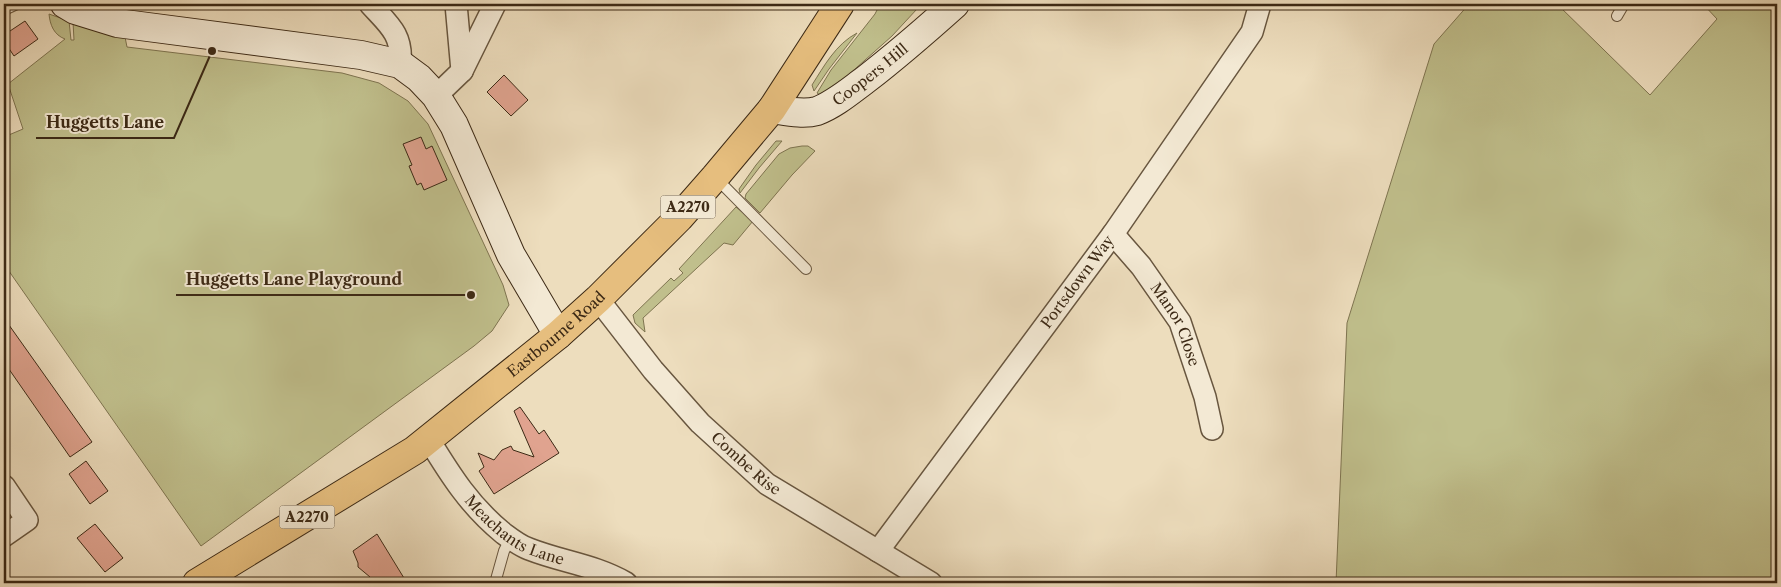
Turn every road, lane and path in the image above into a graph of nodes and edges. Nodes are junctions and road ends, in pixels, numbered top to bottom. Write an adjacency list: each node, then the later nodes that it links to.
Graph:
1 (17, 4): 10 (lane)
2 (65, 4): 12 (street)
3 (370, 4): 12 (street)
4 (456, 4): 13 (street)
5 (495, 4): 13 (street)
6 (840, 4): 15 (main road, Eastbourne Road / A2270)
7 (956, 4): 15 (street, Coopers Hill)
8 (1260, 4): 17 (street, Portsdown Way)
9 (1624, 4): 11 (lane)
10 (4, 10)
11 (1617, 16)
12 (400, 64): 14 (street)
13 (462, 72): 14 (street)
14 (436, 96): 20 (street)
15 (772, 109): 16 (main road, Eastbourne Road / A2270)
16 (715, 177): 18 (lane); 19 (main road, Eastbourne Road / A2270)
17 (1113, 234): 21 (street, Manor Close); 26 (street, Portsdown Way)
18 (806, 270)
19 (598, 299): 20 (main road, Eastbourne Road / A2270); 26 (street, Combe Rise)
20 (558, 335): 22 (main road, Eastbourne Road / A2270)
21 (1212, 429)
22 (429, 440): 25 (street, Meachants Lane); 27 (main road, Eastbourne Road / A2270)
23 (4, 486): 24 (street)
24 (4, 536)
25 (510, 539): 28 (lane); 29 (street, Meachants Lane)
26 (878, 551): 30 (street, Combe Rise)
27 (197, 583)
28 (495, 583)
29 (626, 583)
30 (932, 583)

